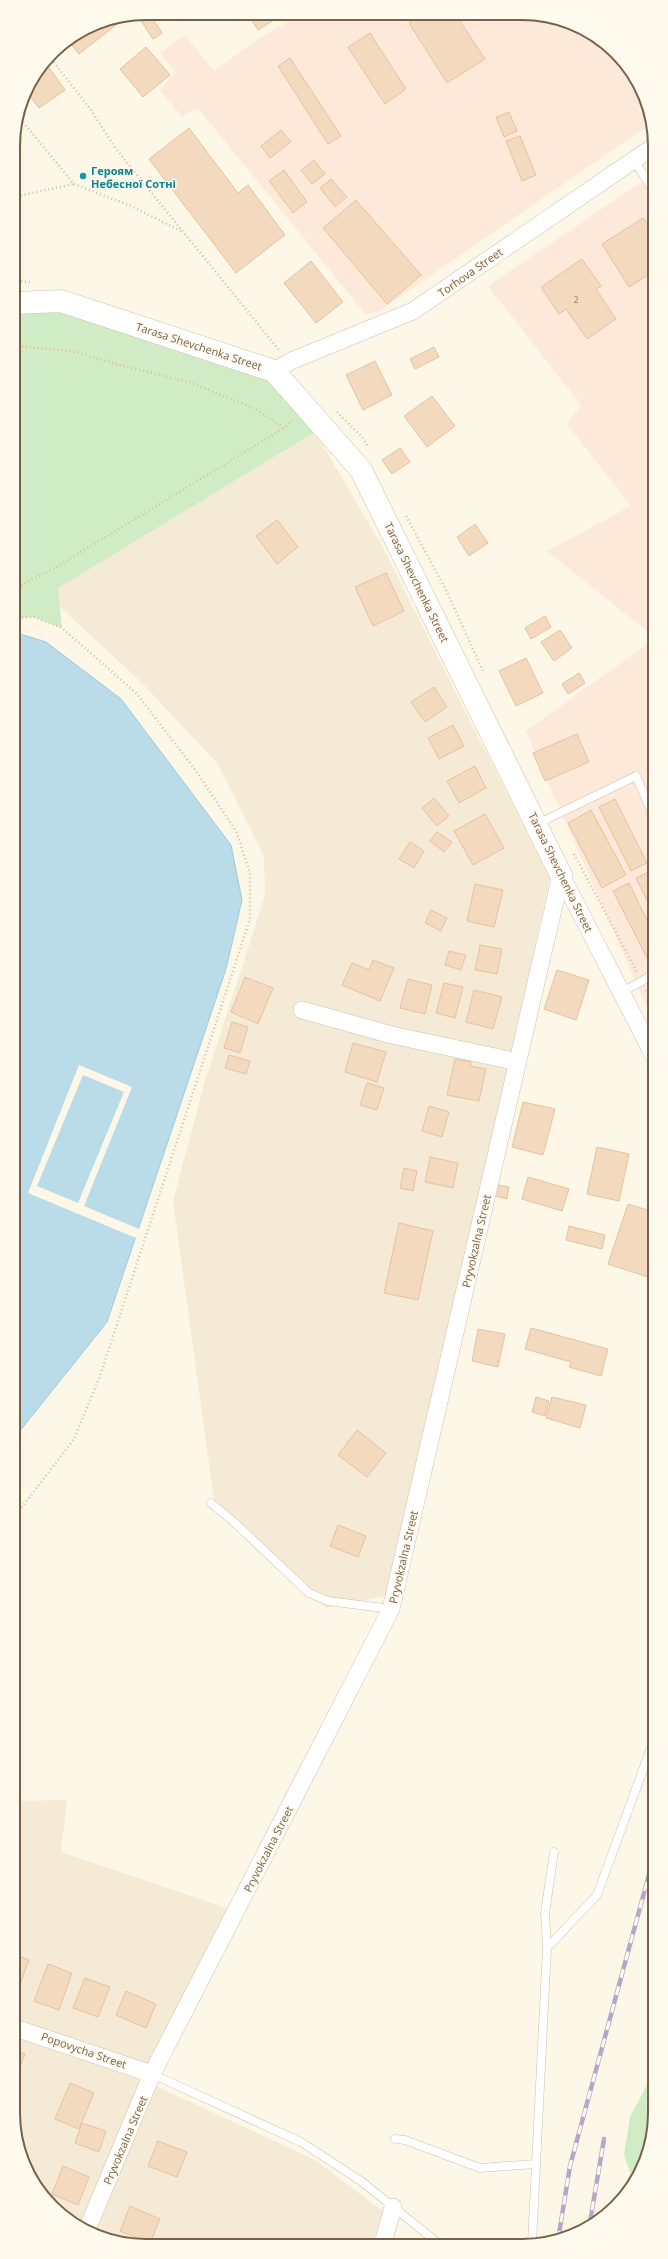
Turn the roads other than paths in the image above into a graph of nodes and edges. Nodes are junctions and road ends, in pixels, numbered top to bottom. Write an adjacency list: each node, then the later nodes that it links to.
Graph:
1 (648, 150): 2 (street, Torhova Street)
2 (634, 160): 3 (lane); 5 (street, Torhova Street)
3 (648, 182)
4 (20, 303): 5 (street, Tarasa Shevchenka Street)
5 (274, 371): 7 (street, Tarasa Shevchenka Street)
6 (648, 804): 7 (lane)
7 (537, 824): 8 (street, Tarasa Shevchenka Street)
8 (561, 875): 10 (street, Tarasa Shevchenka Street); 13 (street, Pryvokzalna Street)
9 (648, 978): 10 (lane)
10 (622, 992): 12 (street, Tarasa Shevchenka Street)
11 (302, 1010): 13 (street)
12 (648, 1044)
13 (518, 1062): 15 (street, Pryvokzalna Street)
14 (211, 1504): 15 (lane)
15 (391, 1609): 20 (street, Pryvokzalna Street)
16 (648, 1756): 18 (lane)
17 (554, 1852): 18 (lane)
18 (547, 1948): 22 (lane)
19 (20, 2030): 20 (street, Popovycha Street)
20 (152, 2074): 23 (lane); 24 (street, Pryvokzalna Street)
21 (395, 2140): 22 (lane)
22 (536, 2164): 27 (lane)
23 (393, 2207): 25 (street); 26 (lane)
24 (89, 2225)
25 (384, 2239)
26 (432, 2239)
27 (532, 2239)

